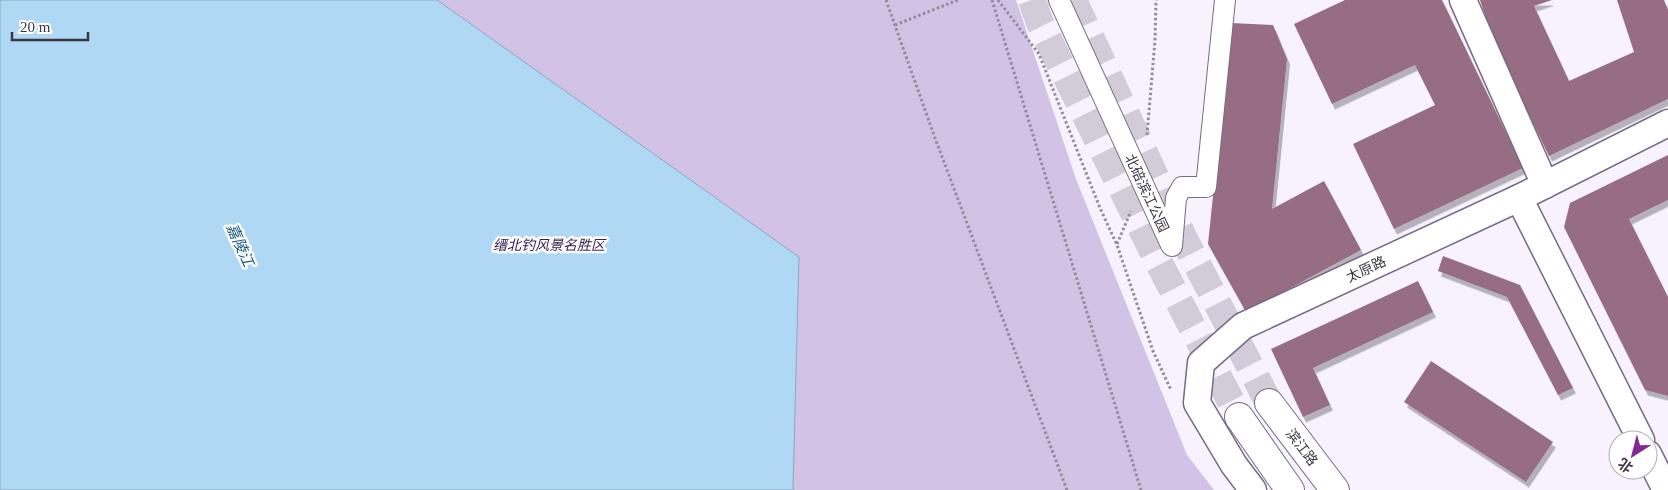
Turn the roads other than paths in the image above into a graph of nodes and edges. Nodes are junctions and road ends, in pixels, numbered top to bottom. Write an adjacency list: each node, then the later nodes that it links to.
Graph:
1 (1059, 0): 2 (street, 北碚滨江公园)
2 (1226, 0)
3 (1463, 0): 5 (street)
4 (1668, 122): 5 (street, 太原路)
5 (1545, 185): 6 (street, 太原路)
6 (1520, 198): 9 (street); 11 (street, 太原路)
7 (1270, 403): 13 (main road, 滨江路)
8 (1239, 417): 12 (main road)
9 (1636, 430)
10 (1658, 474): 14 (street)
11 (1253, 490)
12 (1290, 490)
13 (1335, 490)
14 (1666, 490)

